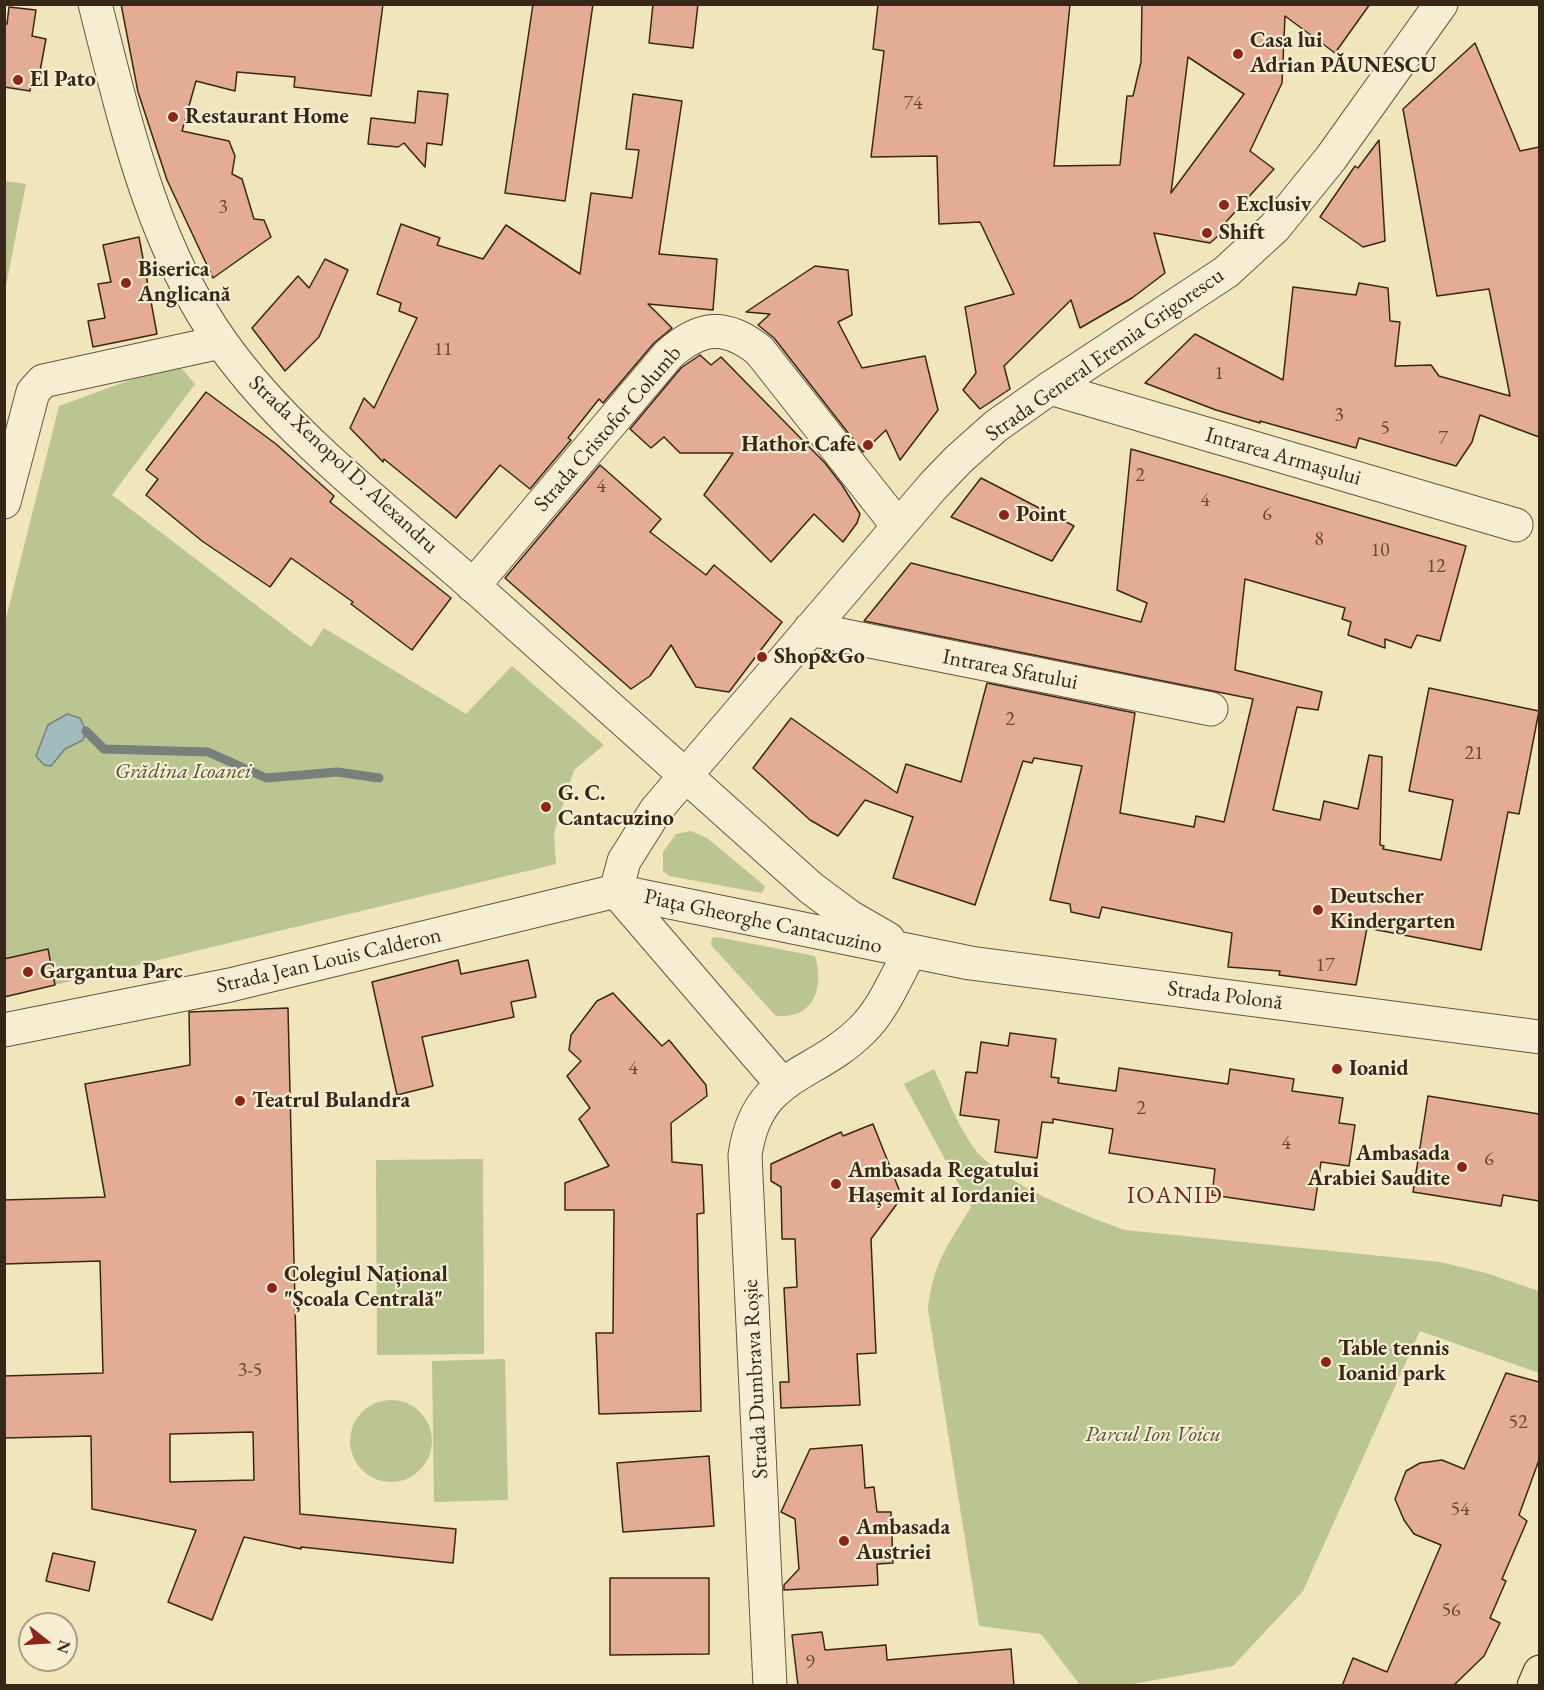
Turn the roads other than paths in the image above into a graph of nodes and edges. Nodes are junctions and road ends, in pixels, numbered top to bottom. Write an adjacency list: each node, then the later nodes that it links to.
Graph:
1 (95, 4): 3 (street, Strada Xenopol D. Alexandru)
2 (1441, 4): 4 (street, Strada General Eremia Grigorescu)
3 (221, 342): 5 (street); 8 (street, Strada Xenopol D. Alexandru)
4 (1050, 388): 6 (street, Intrarea Armașului); 7 (street, Strada General Eremia Grigorescu)
5 (4, 502)
6 (1516, 525)
7 (898, 526): 8 (street, Strada Cristofor Columb); 9 (street, Strada General Eremia Grigorescu)
8 (473, 586): 11 (street, Strada Xenopol D. Alexandru)
9 (810, 629): 10 (street, Intrarea Sfatului); 11 (street, Strada General Eremia Grigorescu)
10 (1210, 709)
11 (686, 776): 12 (street, Piața Gheorghe Cantacuzino); 13 (street, Piața Gheorghe Cantacuzino)
12 (616, 891): 13 (street, Piața Gheorghe Cantacuzino); 14 (street, Strada Jean Louis Calderon); 16 (street, Piața Gheorghe Cantacuzino)
13 (910, 952): 15 (street, Strada Polonă); 16 (street, Piața Gheorghe Cantacuzino)
14 (4, 1030)
15 (1539, 1037)
16 (782, 1084): 18 (street, Strada Dumbrava Roșie)
17 (1539, 1672): 19 (main road)
18 (770, 1686)
19 (1534, 1686)

